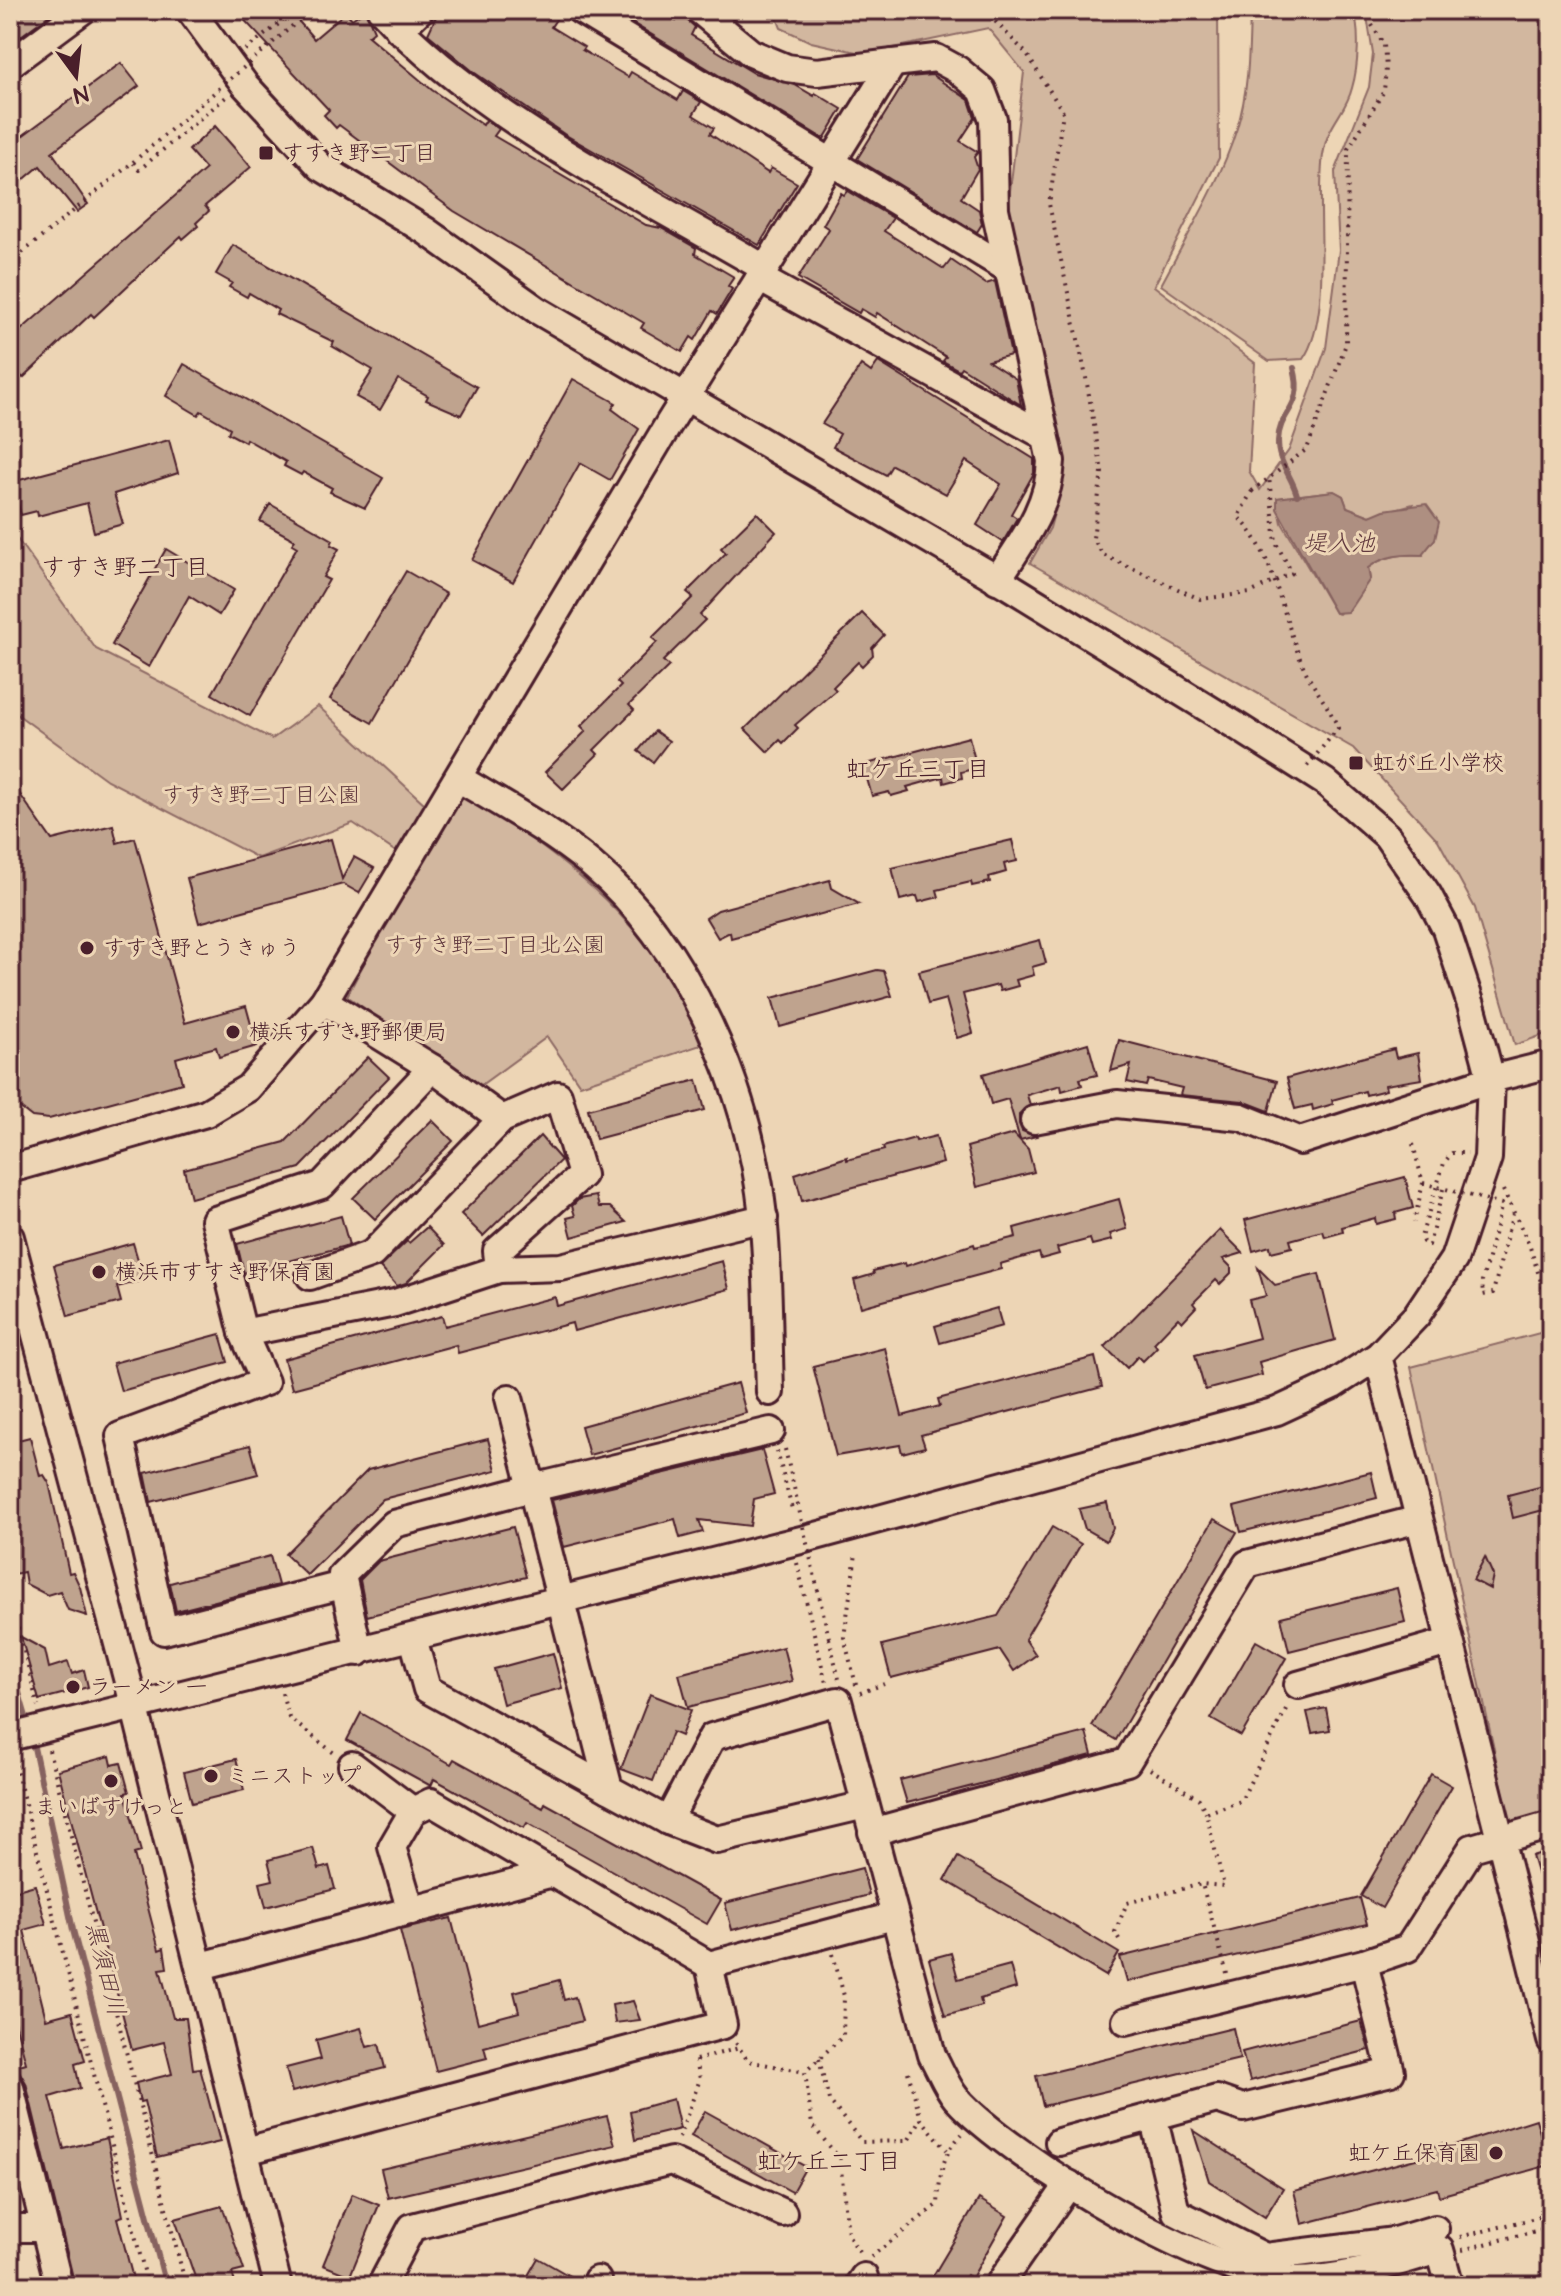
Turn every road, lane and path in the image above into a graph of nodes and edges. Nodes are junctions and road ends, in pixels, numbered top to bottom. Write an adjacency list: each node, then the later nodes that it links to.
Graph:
1 (83, 10): 15 (street)
2 (190, 10): 16 (street)
3 (297, 10): 16 (path)
4 (311, 10): 17 (path, bridge)
5 (381, 10): 13 (street)
6 (420, 10): 13 (street)
7 (580, 10): 18 (street)
8 (699, 10): 14 (street)
9 (819, 10): 10 (path)
10 (827, 10)
11 (984, 10): 24 (path)
12 (1363, 10): 24 (path)
13 (399, 30): 21 (street)
14 (893, 63): 18 (street); 20 (street)
15 (10, 64)
16 (236, 71): 17 (path); 22 (street)
17 (133, 162): 19 (path)
18 (830, 164): 20 (street); 21 (street)
19 (10, 263)
20 (1008, 269): 23 (street)
21 (762, 273): 22 (street); 23 (street)
22 (686, 397): 25 (street); 27 (street)
23 (1045, 436): 25 (street)
24 (1269, 477): 26 (path, bridge)
25 (997, 580): 26 (street)
26 (1305, 769): 31 (street)
27 (458, 778): 28 (street); 41 (street)
28 (324, 1001): 30 (street); 37 (street)
29 (1551, 1064): 31 (street)
30 (432, 1068): 32 (street); 47 (street)
31 (1491, 1079): 33 (street); 35 (street)
32 (502, 1119): 44 (street); 45 (street)
33 (1034, 1120)
34 (1413, 1144): 38 (path)
35 (1488, 1158): 40 (path); 48 (street)
36 (1444, 1163): 39 (path)
37 (10, 1169)
38 (1423, 1183): 39 (path, bridge); 42 (path)
39 (1443, 1189): 40 (path, bridge)
40 (1514, 1214): 46 (path)
41 (764, 1218): 44 (street); 49 (street)
42 (1414, 1222)
43 (10, 1237): 65 (street)
44 (499, 1269): 47 (street)
45 (310, 1276)
46 (1551, 1313)
47 (243, 1333): 56 (street)
48 (1378, 1356): 53 (street); 54 (street)
49 (770, 1392)
50 (509, 1398): 52 (street)
51 (778, 1440): 52 (street); 64 (path, bridge)
52 (532, 1488): 56 (street); 58 (street)
53 (1419, 1519): 60 (street); 67 (street)
54 (792, 1541): 58 (street); 64 (path)
55 (856, 1554): 64 (path)
56 (342, 1585): 61 (street)
57 (10, 1597): 66 (path)
58 (562, 1599): 59 (street); 69 (street)
59 (413, 1638): 61 (street); 69 (street)
60 (1449, 1642): 63 (street); 76 (street)
61 (359, 1652): 62 (street)
62 (275, 1672): 65 (street); 68 (path)
63 (1298, 1685): 72 (path)
64 (848, 1698): 70 (street); 73 (street)
65 (135, 1708): 66 (street); 85 (street)
66 (23, 1735): 113 (path); 114 (path)
67 (1127, 1762): 72 (path); 75 (street)
68 (352, 1765): 71 (street)
69 (609, 1789): 73 (street)
70 (865, 1805): 73 (street); 75 (street)
71 (413, 1811): 77 (street); 79 (street)
72 (1206, 1813): 78 (path)
73 (668, 1821)
74 (1551, 1825): 76 (street)
75 (872, 1832): 80 (street)
76 (1499, 1838): 83 (street); 90 (street)
77 (553, 1873): 79 (street); 84 (street)
78 (1202, 1884): 82 (path); 86 (path)
79 (411, 1911): 85 (street)
80 (894, 1916): 81 (street); 98 (street)
81 (828, 1934): 84 (street); 92 (path)
82 (1119, 1939)
83 (1364, 1963): 86 (street); 97 (street)
84 (709, 1965): 88 (street)
85 (201, 1966): 102 (street)
86 (1232, 1992): 87 (street)
87 (1126, 2021)
88 (723, 2025): 89 (street); 91 (path)
89 (689, 2034): 93 (path); 102 (street)
90 (1551, 2040)
91 (739, 2048): 93 (path); 94 (path)
92 (819, 2059): 94 (path); 99 (path)
93 (696, 2060): 103 (path)
94 (805, 2072): 101 (path)
95 (908, 2072): 99 (path)
96 (10, 2087): 109 (street)
97 (1153, 2116): 100 (street); 111 (street)
98 (978, 2118): 101 (path); 104 (street)
99 (921, 2119): 101 (path)
100 (1059, 2142)
101 (947, 2150)
102 (246, 2151): 115 (street)
103 (671, 2161): 105 (street); 116 (street)
104 (1069, 2184): 111 (street); 117 (street)
105 (783, 2213)
106 (1551, 2214): 110 (path)
107 (1551, 2227): 111 (path)
108 (10, 2228): 109 (street)
109 (44, 2228): 112 (street)
110 (1475, 2233)
111 (1438, 2240): 118 (street)
112 (59, 2286)
113 (148, 2286)
114 (186, 2286)
115 (278, 2286)
116 (381, 2286)
117 (998, 2286)
118 (1450, 2286)

